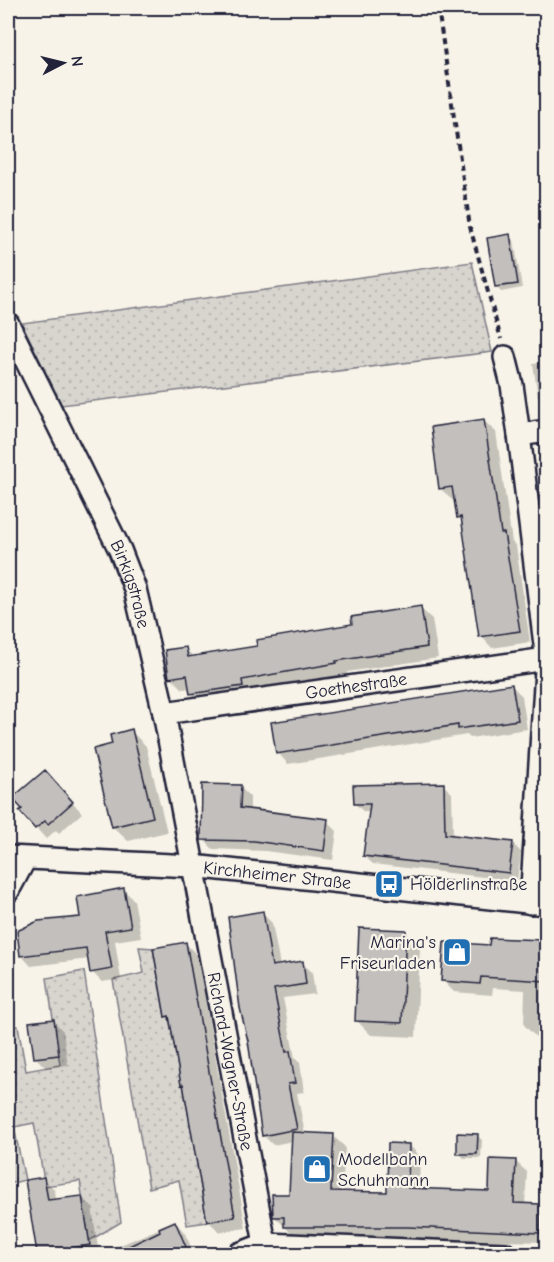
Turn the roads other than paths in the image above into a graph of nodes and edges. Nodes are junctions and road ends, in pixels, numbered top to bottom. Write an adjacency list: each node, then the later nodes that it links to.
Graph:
1 (8, 324): 8 (street, Birkigstraße)
2 (505, 357): 4 (street)
3 (546, 430): 4 (street)
4 (519, 435): 5 (street)
5 (546, 653)
6 (546, 659): 8 (street, Goethestraße)
7 (546, 670): 12 (street)
8 (164, 713): 10 (street, Birkigstraße)
9 (16, 858): 10 (street, Kirchheimer Straße); 11 (street)
10 (192, 866): 12 (street, Kirchheimer Straße); 13 (street, Richard-Wagner-Straße)
11 (8, 891)
12 (539, 904)
13 (266, 1249): 14 (street); 15 (street)
14 (239, 1254)
15 (505, 1254)

